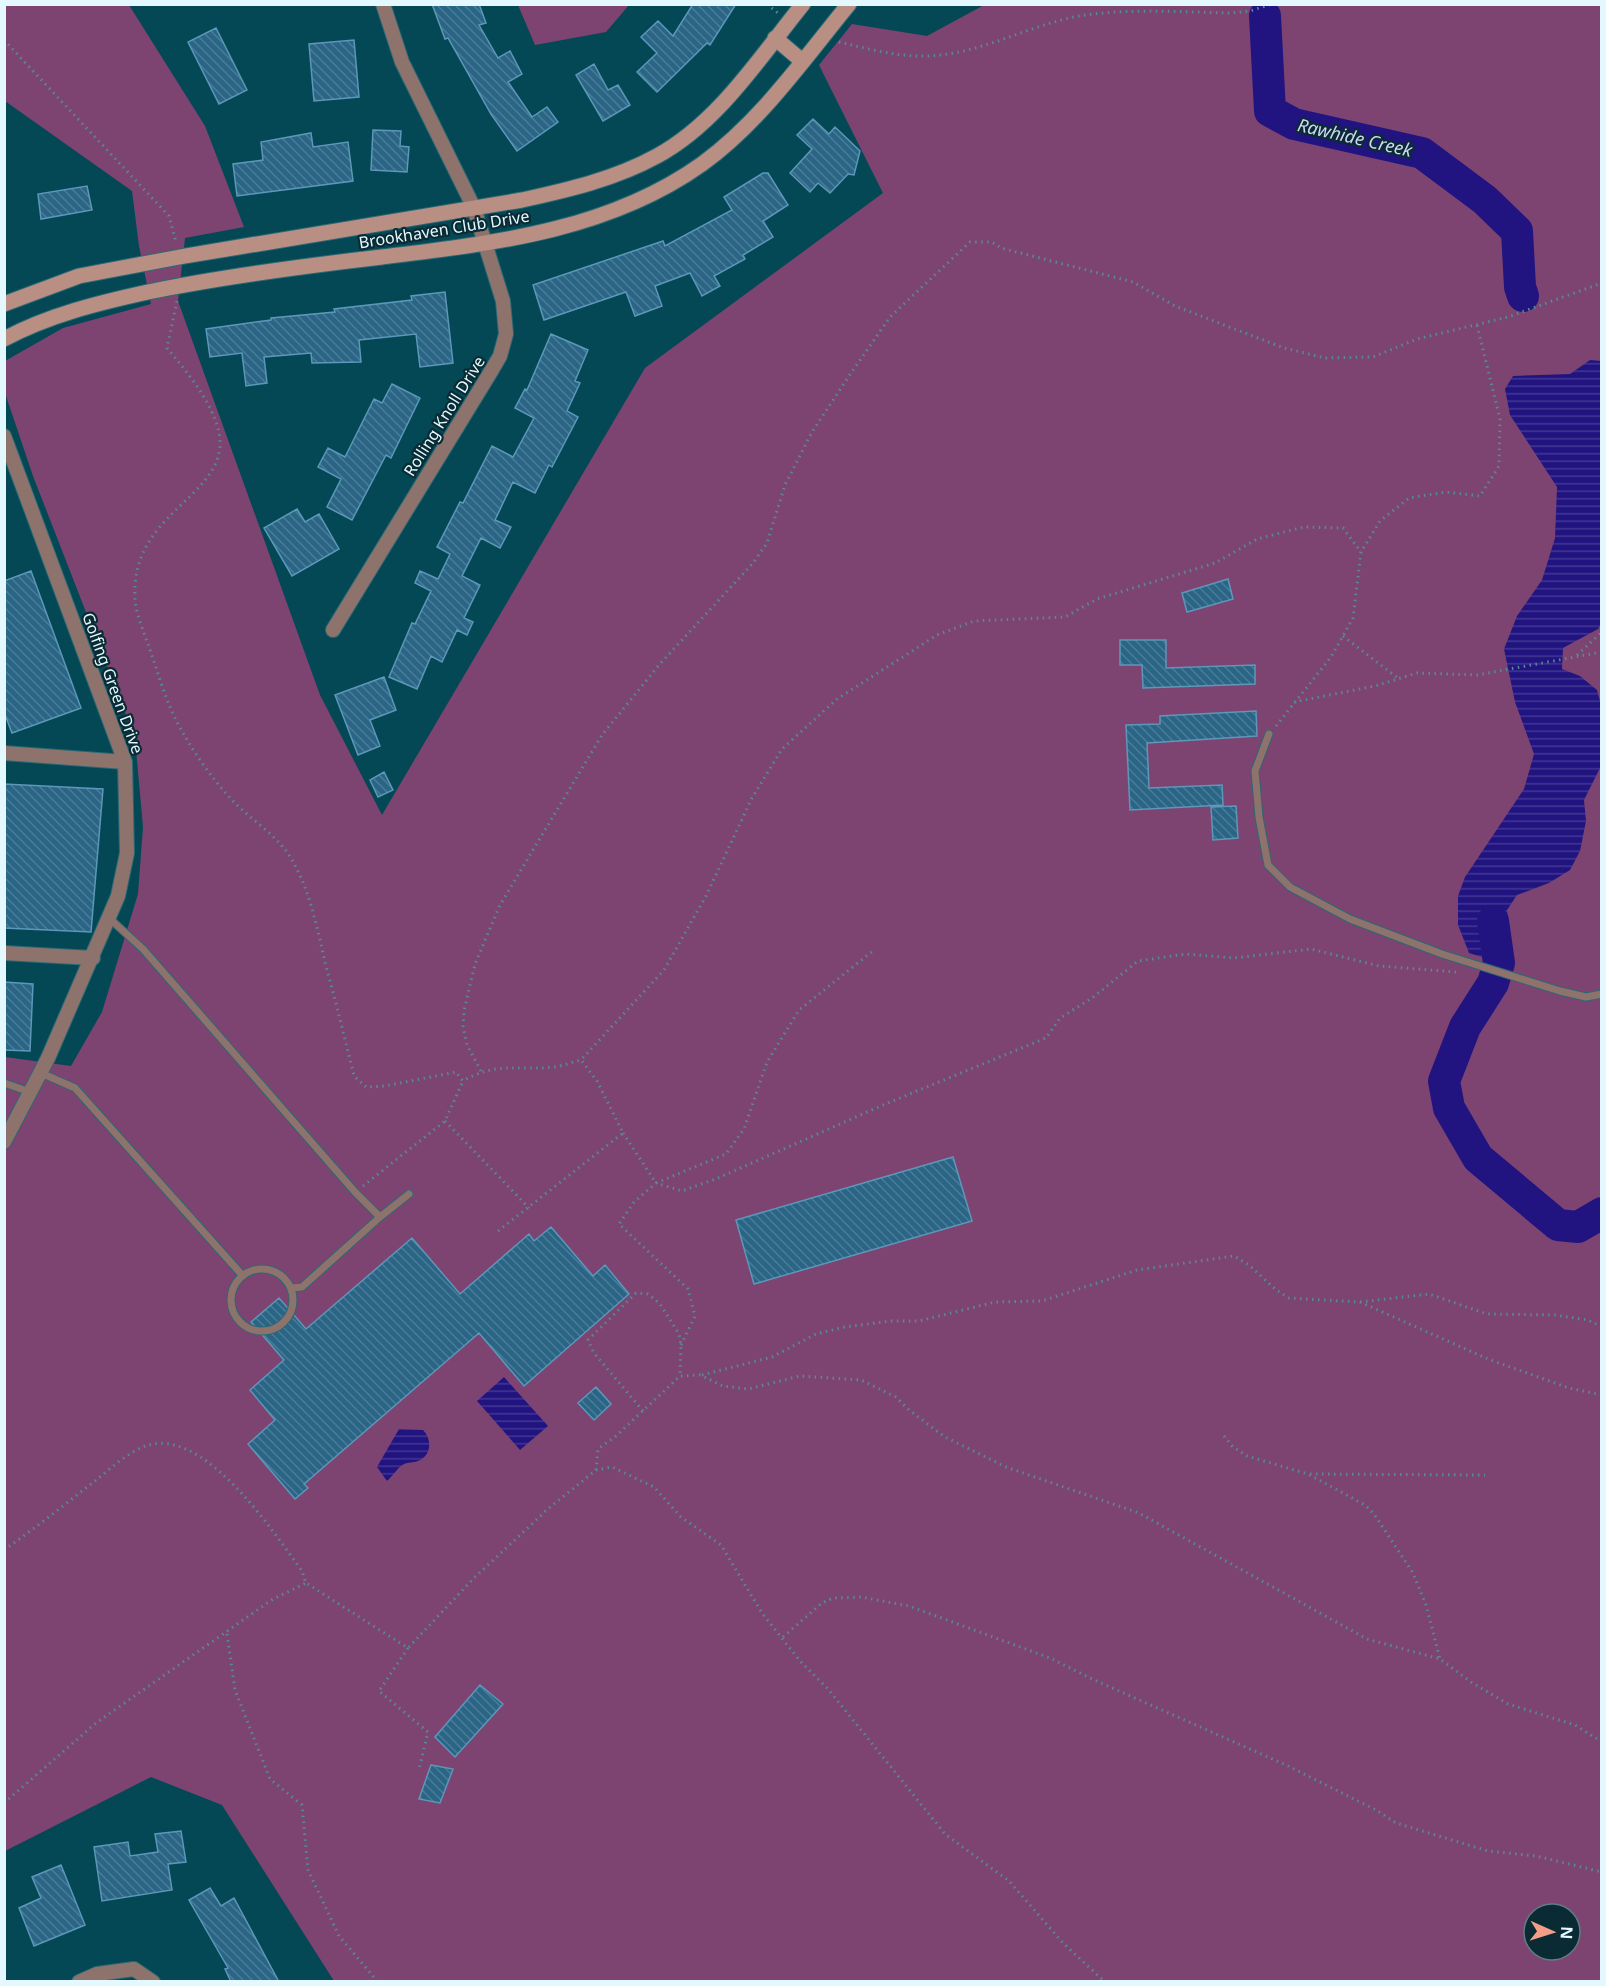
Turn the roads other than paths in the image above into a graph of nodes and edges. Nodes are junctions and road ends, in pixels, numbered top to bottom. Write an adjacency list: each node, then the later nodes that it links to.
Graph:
1 (383, 4): 6 (street, Rolling Knoll Drive)
2 (803, 4): 4 (main road, Brookhaven Club Drive)
3 (849, 4): 5 (main road, Brookhaven Club Drive)
4 (775, 38): 5 (main road); 6 (main road, Brookhaven Club Drive)
5 (802, 62): 7 (main road, Brookhaven Club Drive)
6 (474, 208): 7 (street, Rolling Knoll Drive); 8 (main road, Brookhaven Club Drive)
7 (484, 244): 9 (main road, Brookhaven Club Drive); 11 (street, Rolling Knoll Drive)
8 (4, 304)
9 (4, 339)
10 (4, 436): 14 (street, Golfing Green Drive)
11 (333, 630)
12 (1269, 734): 18 (lane)
13 (4, 753): 14 (street)
14 (125, 762): 15 (street, Golfing Green Drive)
15 (109, 918): 17 (street, Golfing Green Drive); 24 (lane)
16 (4, 953): 17 (street)
17 (93, 958): 19 (street, Golfing Green Drive)
18 (1602, 994)
19 (41, 1073): 21 (street, Golfing Green Drive); 25 (lane)
20 (4, 1083): 21 (lane)
21 (31, 1092): 22 (street, Golfing Green Drive)
22 (4, 1142)
23 (409, 1194): 24 (lane)
24 (380, 1217): 26 (lane)
25 (243, 1276): 26 (lane); 26 (lane)
26 (291, 1288)
27 (79, 1982): 28 (street)
28 (153, 1982)

